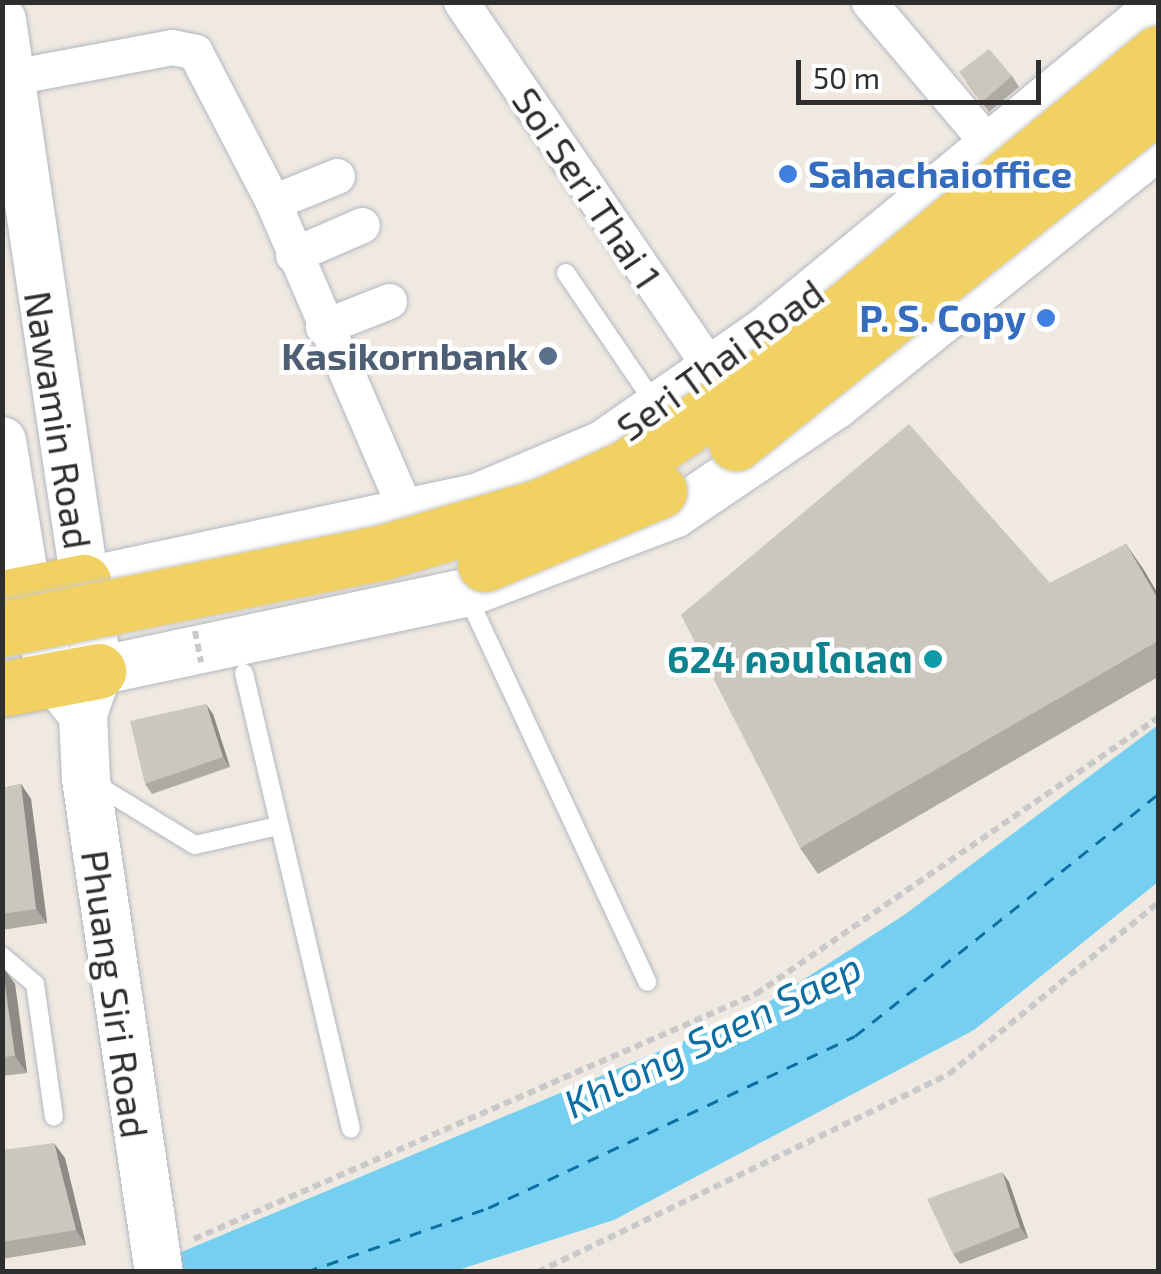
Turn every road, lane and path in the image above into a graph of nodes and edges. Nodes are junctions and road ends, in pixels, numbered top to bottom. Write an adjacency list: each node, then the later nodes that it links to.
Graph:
1 (460, 2): 18 (street, Soi Seri Thai 1)
2 (869, 2): 9 (street)
3 (1158, 8): 9 (main road, Seri Thai Road)
4 (2, 20): 6 (main road, Nawamin Road)
5 (1158, 53): 24 (main road, bridge)
6 (12, 77): 11 (main road, Nawamin Road); 12 (street)
7 (1158, 104): 25 (main road, bridge)
8 (1158, 145): 23 (main road)
9 (991, 147): 18 (main road, Seri Thai Road)
10 (337, 176): 12 (street)
11 (14, 184): 22 (main road, Nawamin Road)
12 (274, 202): 14 (street)
13 (362, 225): 14 (street)
14 (292, 255): 17 (street)
15 (566, 273): 19 (lane)
16 (389, 300): 17 (street)
17 (324, 327): 21 (street)
18 (714, 373): 19 (main road, Seri Thai Road)
19 (660, 412): 21 (main road, Seri Thai Road)
20 (2, 441): 24 (main road, Nawamin Road)
21 (408, 515): 22 (main road, Seri Thai Road)
22 (83, 582): 24 (main road, Seri Thai Road); 27 (main road, Phuang Siri Road)
23 (466, 594): 27 (main road); 34 (lane)
24 (10, 607): 27 (main road, Phuang Siri Road)
25 (2, 667)
26 (244, 673): 31 (lane)
27 (79, 688): 28 (main road); 30 (main road, Phuang Siri Road)
28 (2, 689)
29 (1158, 718): 37 (path)
30 (86, 778): 31 (lane); 37 (main road, Phuang Siri Road)
31 (278, 826): 36 (lane)
32 (1158, 902): 38 (path)
33 (2, 956): 35 (lane)
34 (647, 982)
35 (54, 1117)
36 (350, 1129)
37 (157, 1262)
38 (538, 1272)

